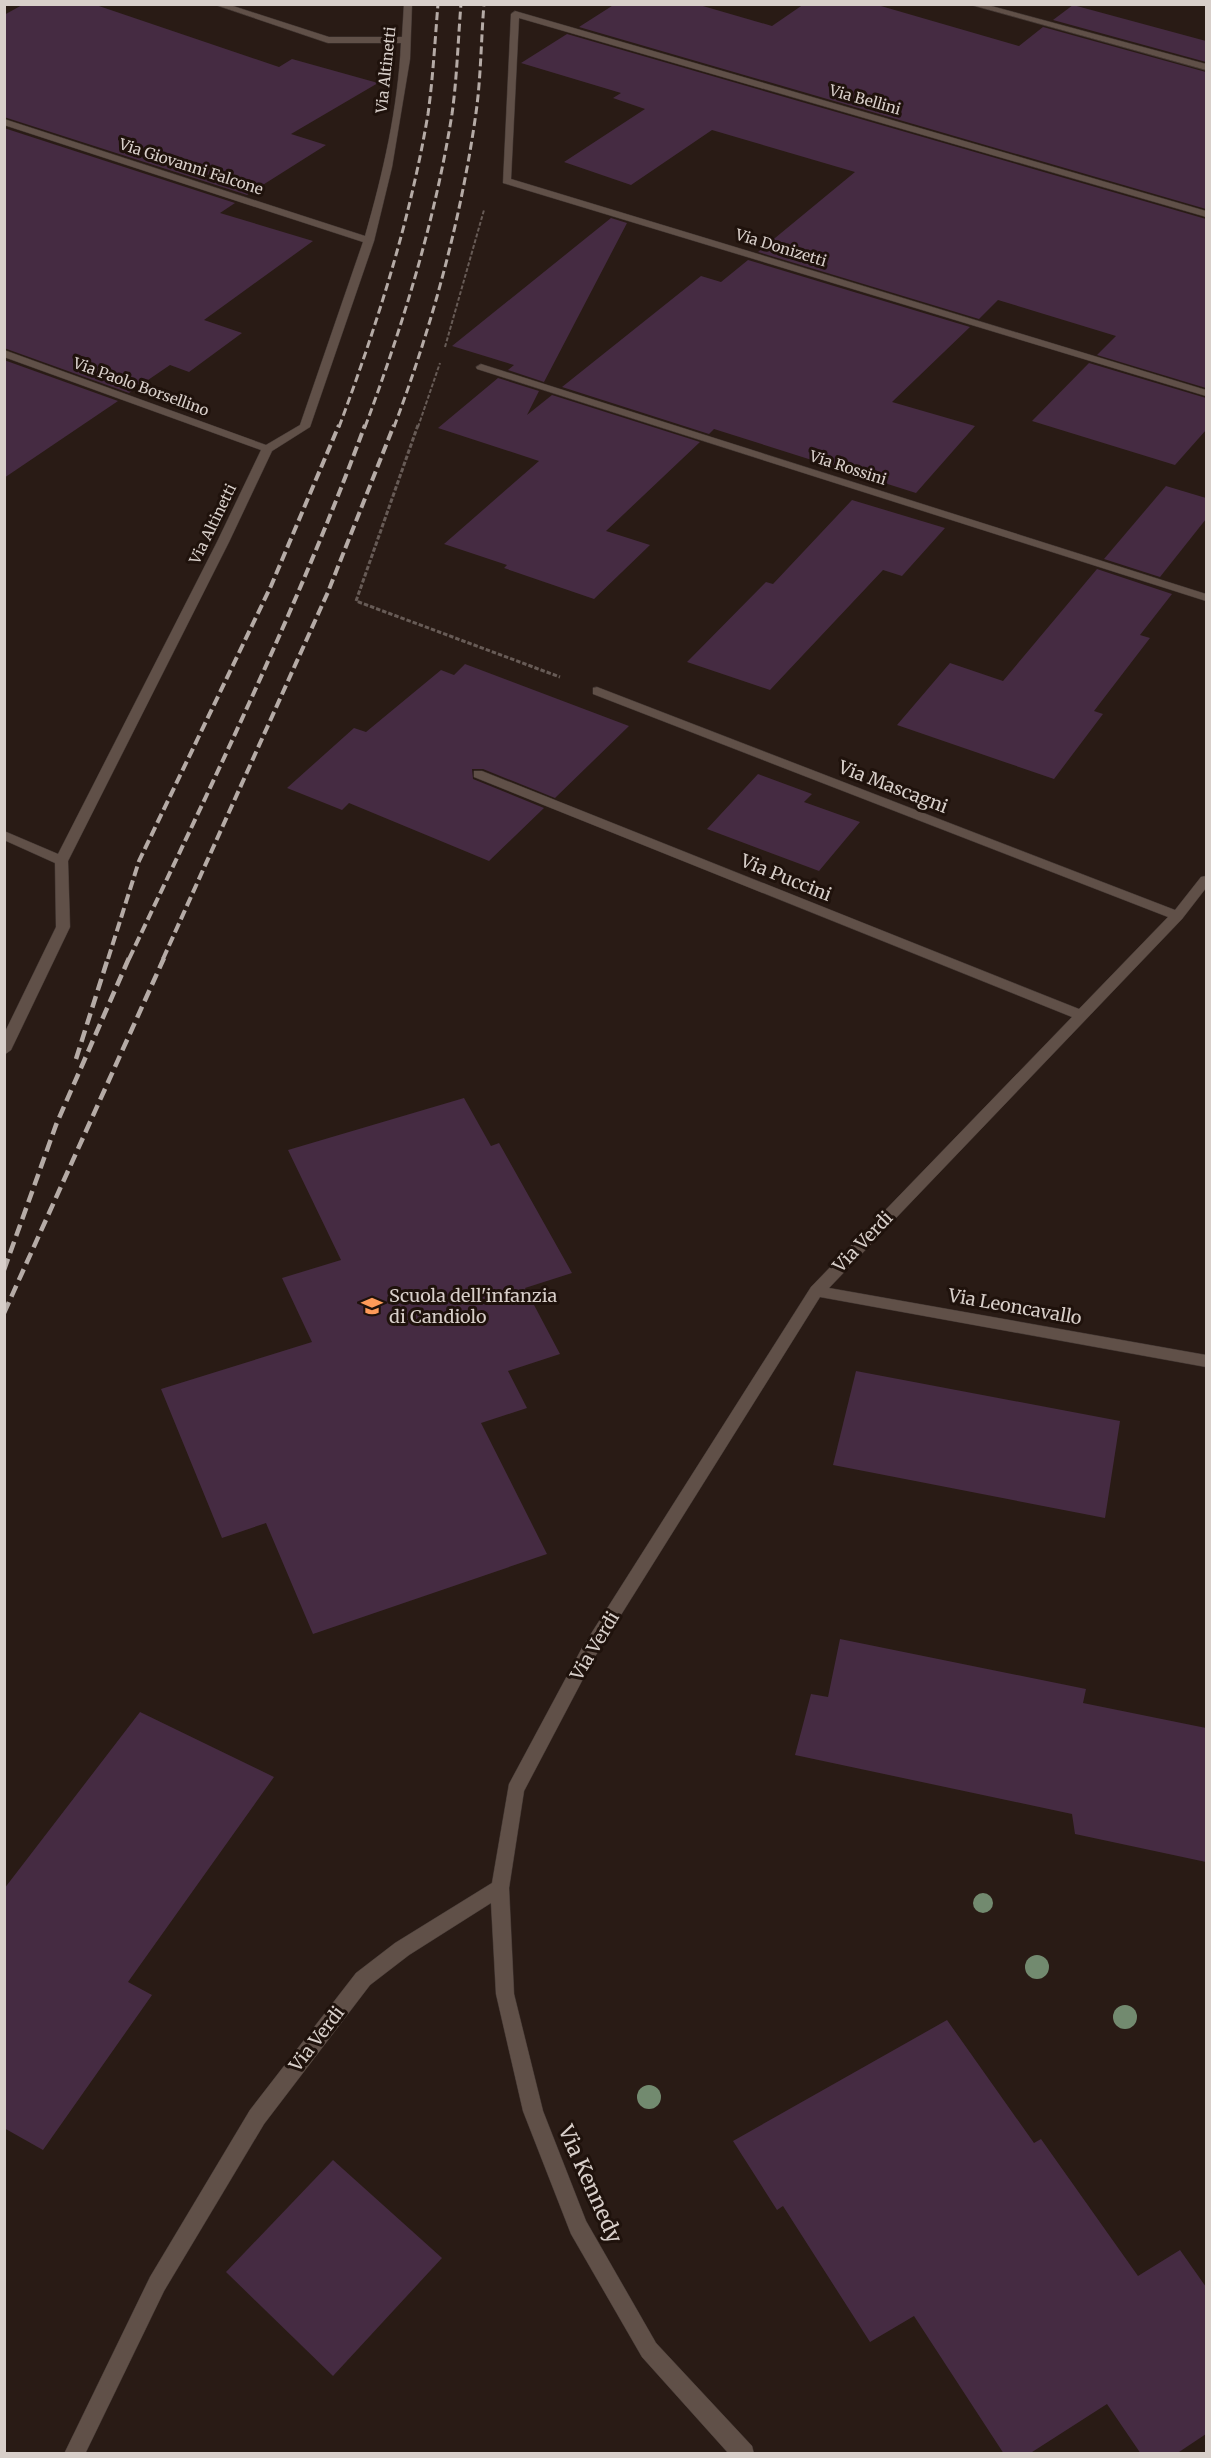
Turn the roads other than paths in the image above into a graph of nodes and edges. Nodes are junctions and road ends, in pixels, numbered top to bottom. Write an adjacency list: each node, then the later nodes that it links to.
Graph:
1 (218, 4): 4 (street)
2 (408, 4): 4 (street, Via Altinetti)
3 (972, 4): 5 (street)
4 (407, 40): 9 (street, Via Altinetti)
5 (1206, 67)
6 (4, 122): 9 (street, Via Giovanni Falcone)
7 (506, 181): 8 (street, Via Bellini); 12 (street, Via Donizetti)
8 (1206, 214)
9 (369, 241): 13 (street, Via Altinetti)
10 (4, 353): 13 (street, Via Paolo Borsellino)
11 (481, 367): 14 (street, Via Rossini)
12 (1206, 393)
13 (267, 449): 18 (street, Via Altinetti)
14 (1206, 598)
15 (597, 691): 20 (street, Via Mascagni)
16 (478, 774): 21 (street, Via Puccini)
17 (4, 835): 18 (street)
18 (61, 861): 22 (street, Via Altinetti)
19 (1206, 880): 20 (street, Via Verdi)
20 (1177, 916): 21 (street, Via Verdi)
21 (1081, 1015): 23 (street, Via Verdi)
22 (4, 1050)
23 (816, 1291): 24 (street, Via Leoncavallo); 25 (street, Via Verdi)
24 (1206, 1361)
25 (500, 1887): 26 (street, Via Verdi); 27 (street, Via Kennedy)
26 (74, 2454)
27 (744, 2454)

